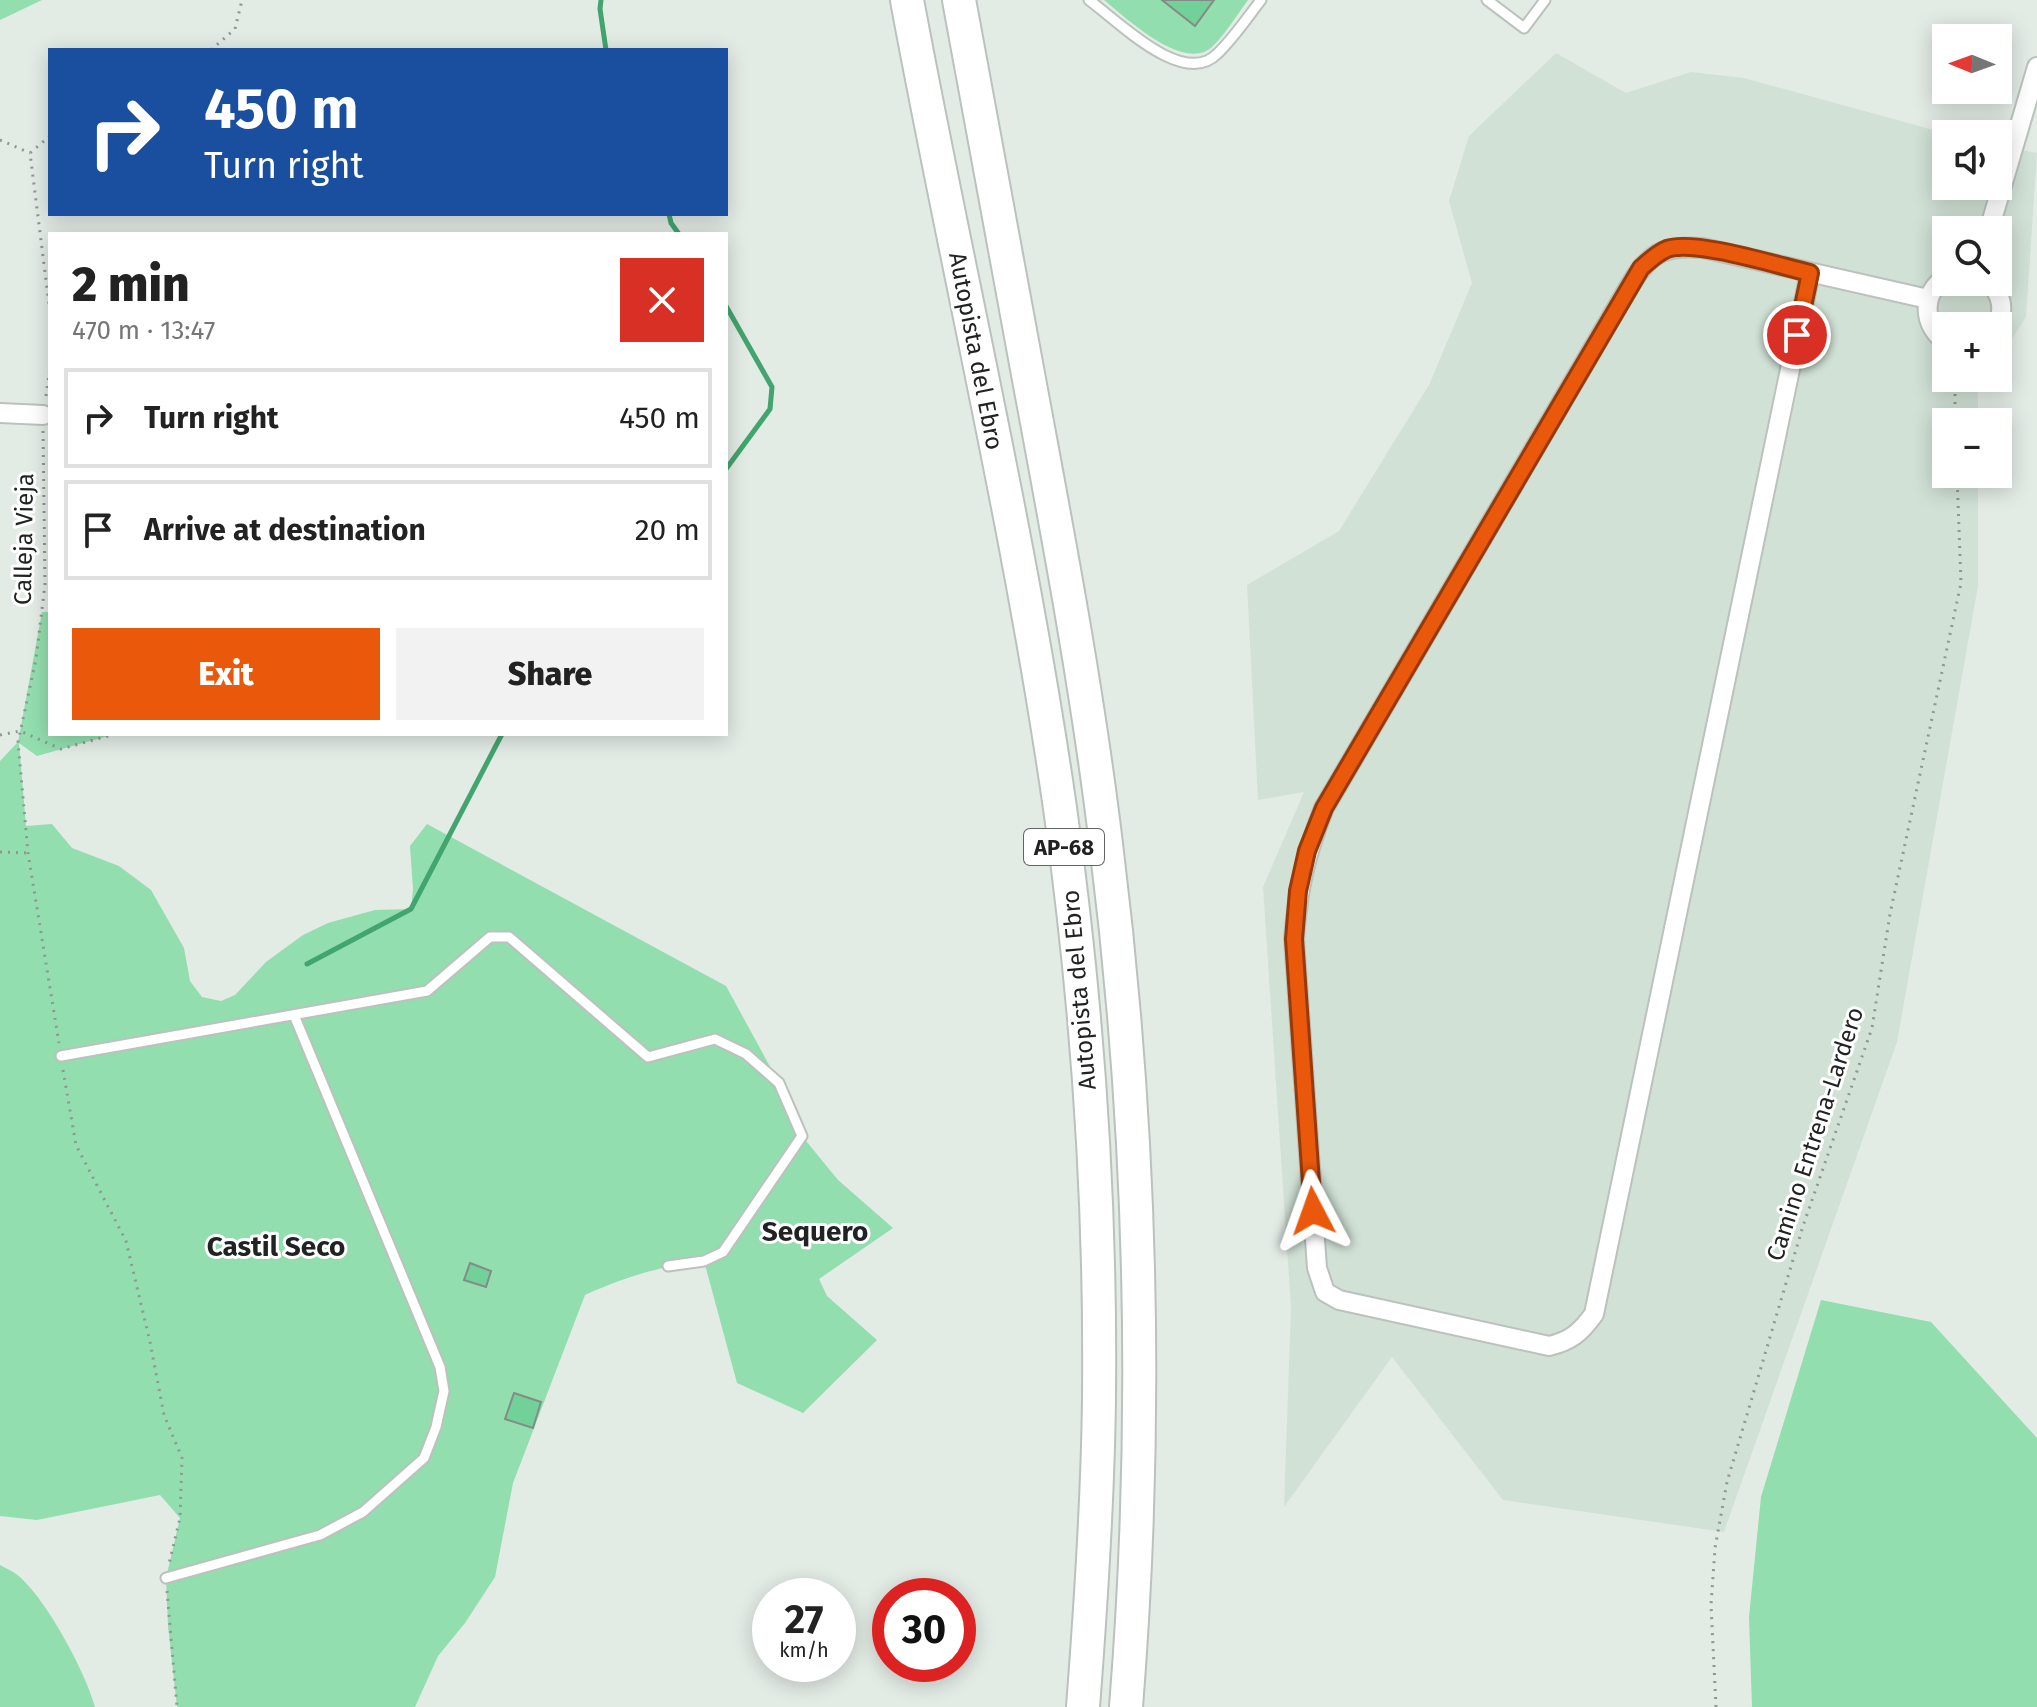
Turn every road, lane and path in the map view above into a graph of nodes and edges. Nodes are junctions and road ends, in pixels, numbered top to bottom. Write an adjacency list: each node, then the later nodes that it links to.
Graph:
1 (242, 0): 8 (path)
2 (907, 0): 33 (highway, Autopista del Ebro / AP-68)
3 (959, 0): 34 (highway, Autopista del Ebro / AP-68)
4 (1089, 0): 5 (lane)
5 (1261, 0)
6 (1487, 0): 7 (lane)
7 (1545, 0)
8 (213, 48)
9 (2037, 67): 13 (street)
10 (48, 138): 12 (path)
11 (0, 140): 12 (path)
12 (30, 153): 16 (path)
13 (1993, 216)
14 (1810, 273): 14 (street); 17 (street)
15 (1932, 290): 17 (street)
16 (48, 296)
17 (1928, 299): 18 (street)
18 (1932, 328)
19 (48, 381): 21 (path, Calleja Vieja)
20 (0, 413): 21 (street)
21 (43, 415): 23 (path, Calleja Vieja)
22 (1958, 488): 35 (path, Camino Entrena-Lardero)
23 (20, 731): 24 (path); 25 (path); 27 (path, Calleja Vieja)
24 (0, 735)
25 (108, 736)
26 (0, 852): 27 (path)
27 (28, 853): 29 (path, Calleja Vieja)
28 (294, 1015): 29 (lane); 30 (lane); 31 (lane)
29 (61, 1056): 31 (path, Calleja Vieja)
30 (668, 1266)
31 (166, 1578): 32 (path, Calleja Vieja)
32 (177, 1707)
33 (1083, 1707)
34 (1126, 1707)
35 (1716, 1707)

